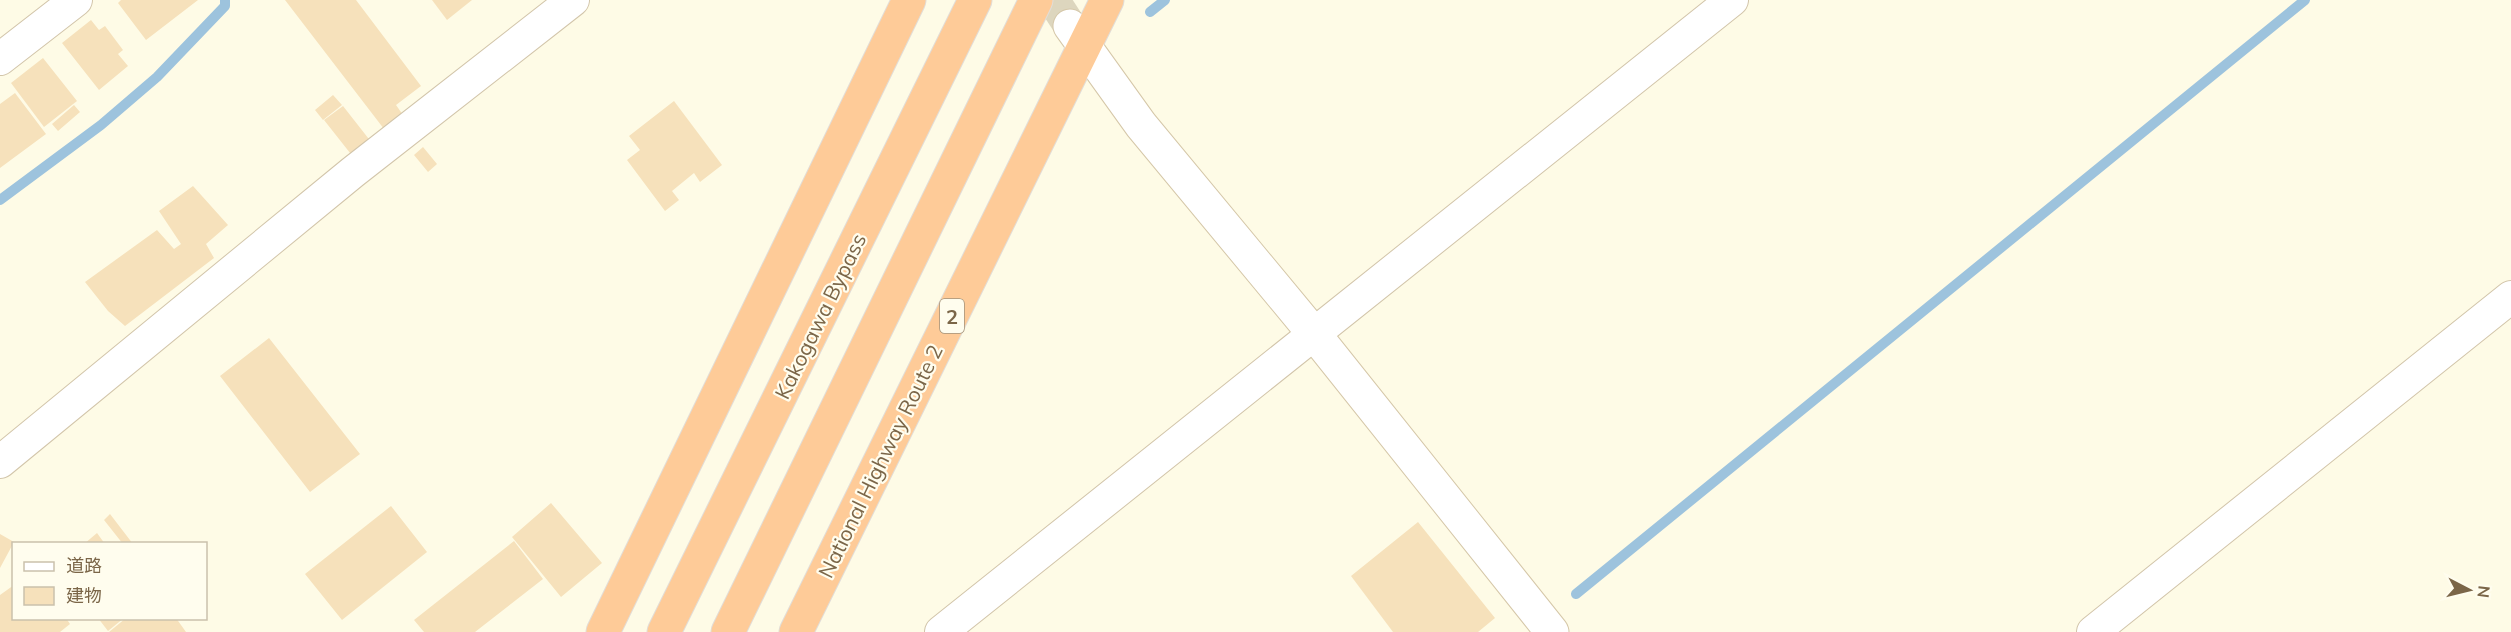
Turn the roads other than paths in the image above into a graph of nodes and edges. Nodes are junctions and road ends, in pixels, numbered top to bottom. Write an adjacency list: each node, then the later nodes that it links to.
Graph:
1 (76, 0): 9 (street)
2 (573, 0): 12 (street)
3 (909, 0): 13 (highway)
4 (975, 0): 14 (highway, Kakogawa Bypass)
5 (1036, 0): 15 (highway)
6 (1107, 0): 8 (highway, National Highway Route 2 / 2)
7 (1732, 0): 11 (street)
8 (1078, 36): 11 (street); 16 (highway, National Highway Route 2 / 2)
9 (0, 59)
10 (2511, 297): 19 (street)
11 (1314, 335): 17 (street); 18 (street)
12 (0, 462)
13 (603, 632)
14 (664, 632)
15 (728, 632)
16 (796, 632)
17 (941, 632)
18 (1552, 632)
19 (2093, 632)

